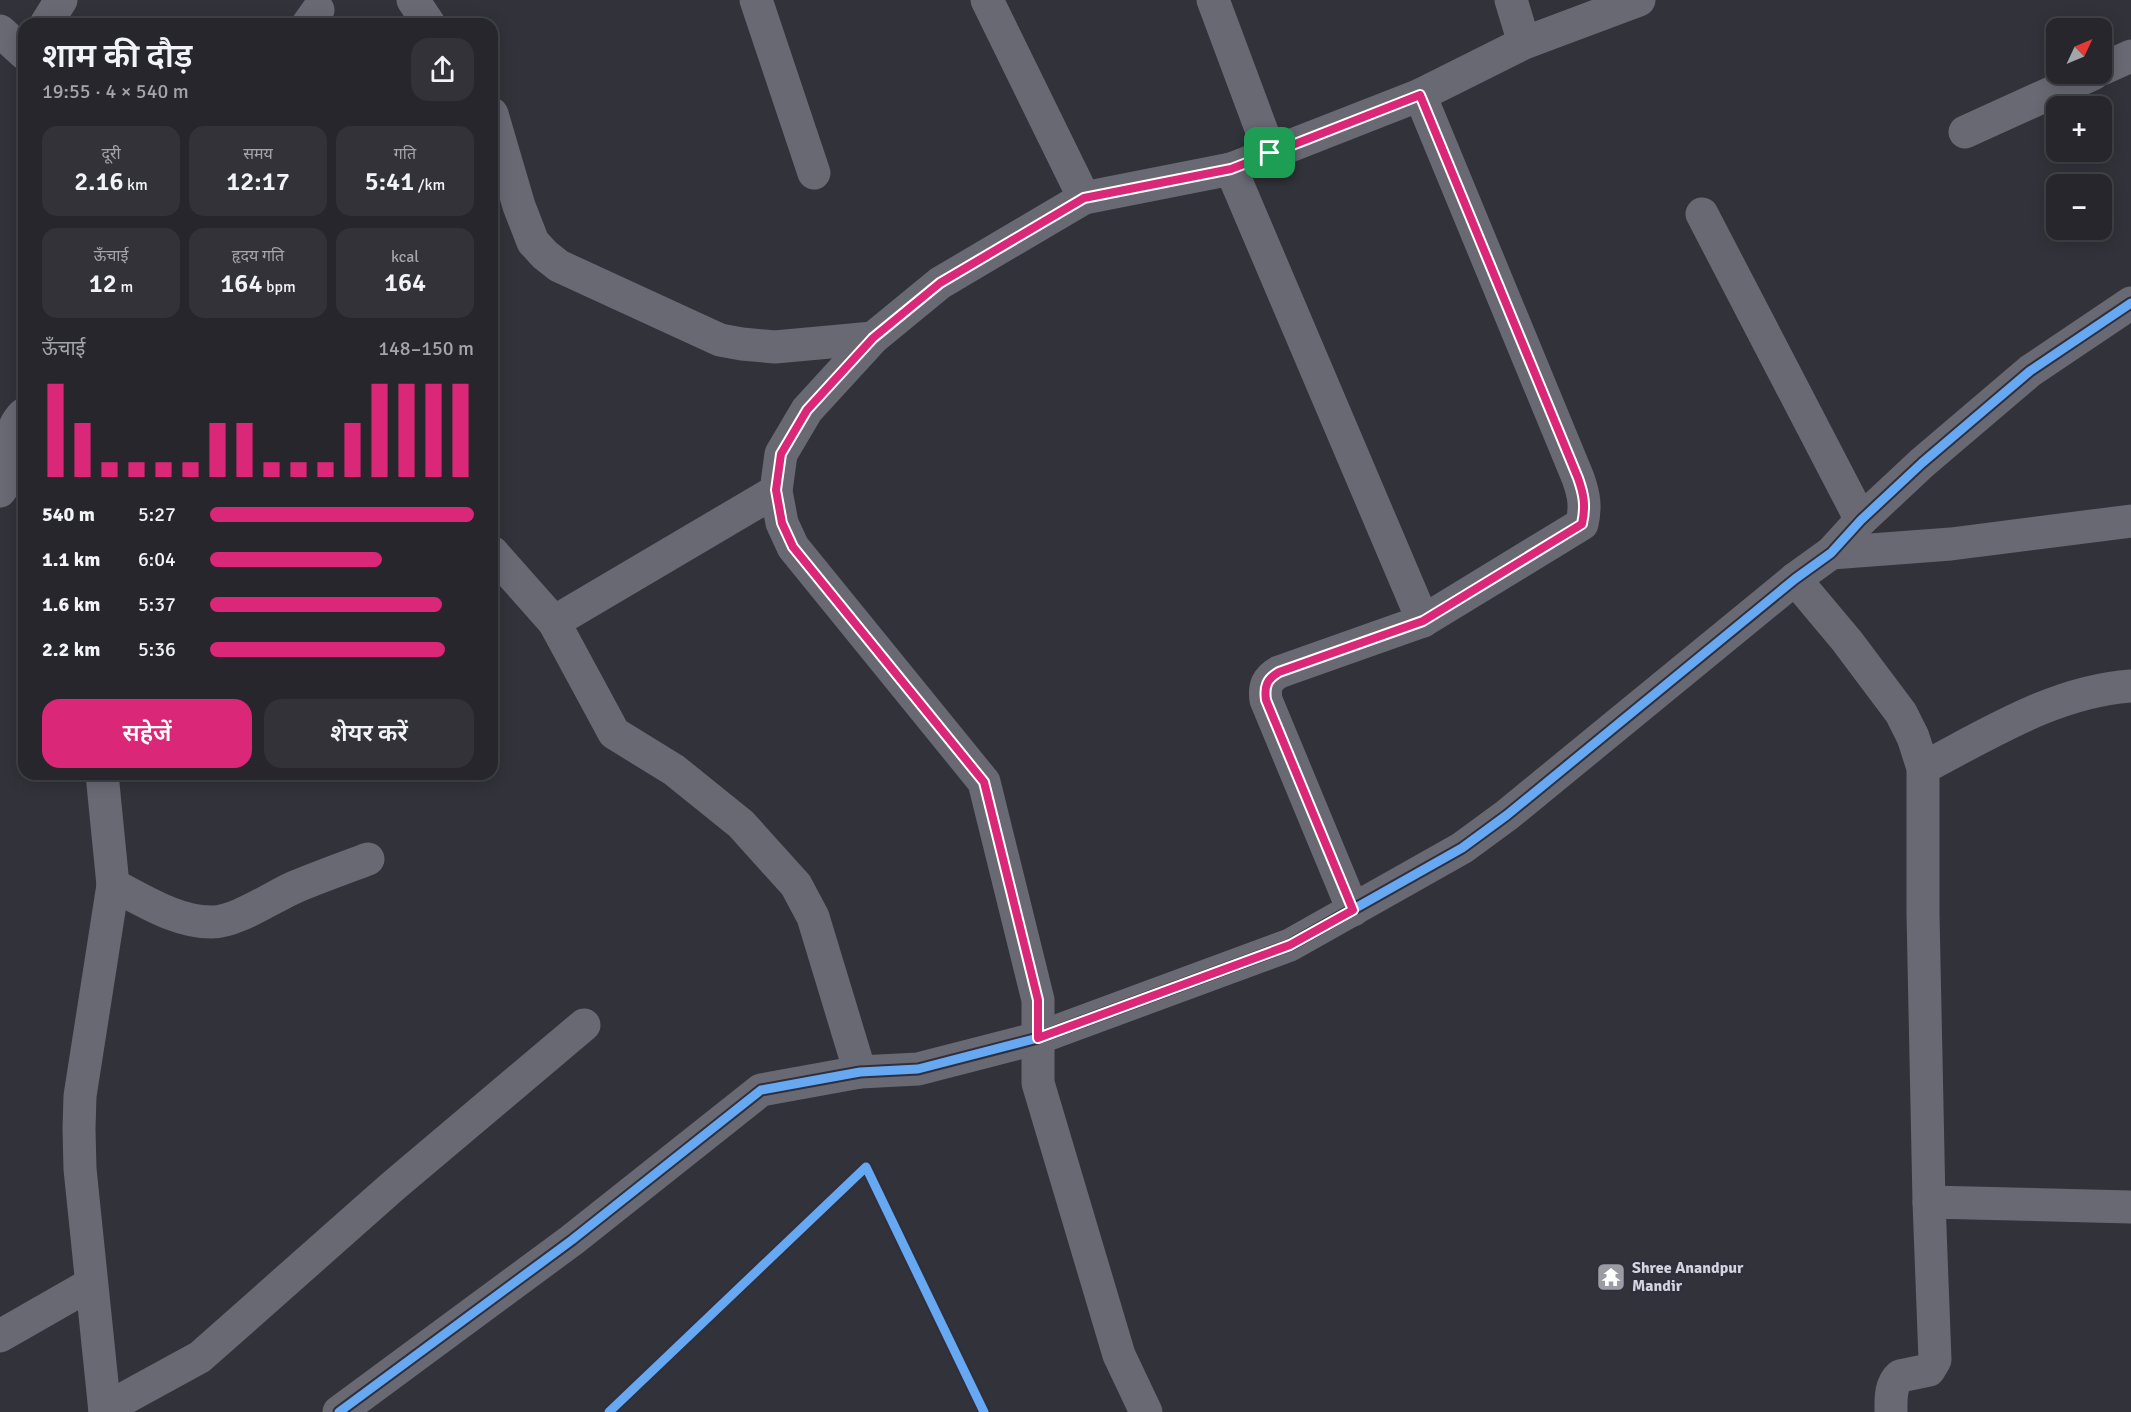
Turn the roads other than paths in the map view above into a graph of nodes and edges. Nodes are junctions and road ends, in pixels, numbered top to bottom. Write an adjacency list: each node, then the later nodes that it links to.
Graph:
1 (61, 0): 8 (street)
2 (413, 0): 9 (street)
3 (756, 0): 21 (street)
4 (987, 0): 22 (street)
5 (1213, 0): 19 (street)
6 (1511, 0): 11 (street)
7 (1639, 0): 11 (street)
8 (50, 18)
9 (425, 18)
10 (0, 31): 12 (street)
11 (1524, 43): 16 (street)
12 (18, 48)
13 (2131, 56): 14 (street)
14 (2112, 65)
15 (2070, 84): 17 (street)
16 (1420, 95): 19 (street); 34 (street)
17 (1965, 132)
18 (498, 134): 25 (street)
19 (1270, 153): 20 (street)
20 (1231, 169): 22 (street); 34 (street)
21 (814, 173)
22 (1084, 198): 25 (street)
23 (1702, 214): 29 (street)
24 (2131, 303): 29 (street)
25 (873, 338): 27 (street)
26 (18, 419): 28 (street)
27 (776, 490): 35 (street); 43 (street)
28 (0, 491)
29 (1862, 520): 31 (street)
30 (2131, 522): 31 (street)
31 (1832, 553): 33 (street)
32 (498, 559): 35 (street)
33 (1795, 579): 37 (street); 41 (street)
34 (1423, 621): 41 (street)
35 (554, 622): 44 (street)
36 (2131, 686): 37 (street)
37 (1923, 768): 45 (street)
38 (103, 780): 40 (street)
39 (368, 859): 40 (street)
40 (113, 885): 47 (street)
41 (1353, 910): 43 (street)
42 (584, 1024): 49 (street)
43 (1038, 1038): 44 (street); 51 (street)
44 (860, 1072): 50 (street)
45 (1929, 1202): 46 (street); 52 (street)
46 (2131, 1207)
47 (91, 1284): 48 (street); 49 (street)
48 (0, 1336)
49 (105, 1411)
50 (339, 1412)
51 (1146, 1412)
52 (1891, 1412)

